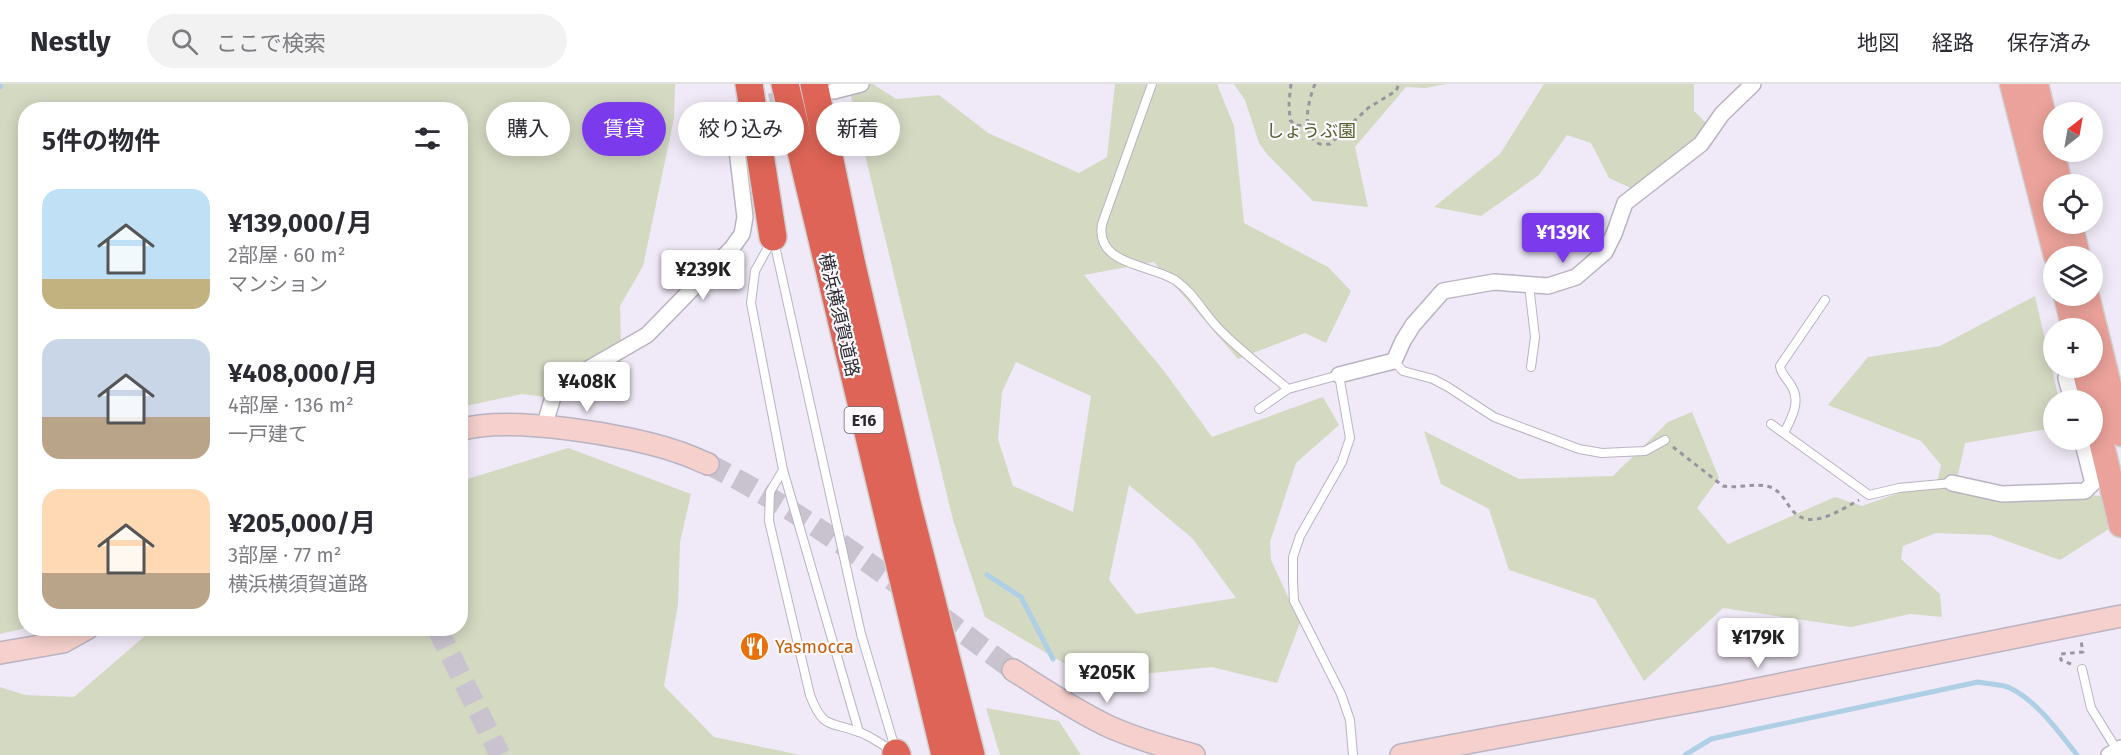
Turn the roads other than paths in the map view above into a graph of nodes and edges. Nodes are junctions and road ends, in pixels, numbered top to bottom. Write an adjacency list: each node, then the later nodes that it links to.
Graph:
1 (749, 84): 11 (highway)
2 (785, 84): 41 (highway, 横浜横須賀道路 / E16)
3 (861, 84): 8 (street)
4 (1152, 84): 19 (lane)
5 (1753, 84): 13 (street)
6 (2012, 84): 12 (main road)
7 (2036, 84): 10 (main road)
8 (824, 88): 42 (highway, 横浜横須賀道路 / E16)
9 (738, 156): 23 (street)
10 (2058, 174)
11 (773, 237): 30 (lane); 40 (lane)
12 (2053, 246)
13 (1529, 285): 15 (street); 16 (lane)
14 (1825, 300): 24 (lane)
15 (1394, 361): 17 (street); 26 (lane)
16 (1531, 367)
17 (1339, 375): 19 (lane); 44 (lane)
18 (2095, 378): 25 (main road)
19 (1288, 389): 20 (lane)
20 (1259, 409)
21 (1771, 424): 24 (lane)
22 (468, 427): 23 (street)
23 (544, 427): 29 (street)
24 (1784, 433): 31 (lane)
25 (2121, 434)
26 (1665, 440)
27 (2103, 449): 32 (main road)
28 (2085, 450): 31 (street)
29 (708, 464)
30 (783, 470): 38 (lane); 38 (lane)
31 (1952, 483)
32 (2121, 525)
33 (2121, 616): 45 (street)
34 (74, 636): 35 (street)
35 (0, 653)
36 (2082, 669): 39 (lane)
37 (1013, 670): 43 (street)
38 (859, 732): 40 (lane)
39 (2116, 751)
40 (897, 754)
41 (945, 755)
42 (971, 755)
43 (1194, 755)
44 (1353, 755)
45 (1401, 755)

